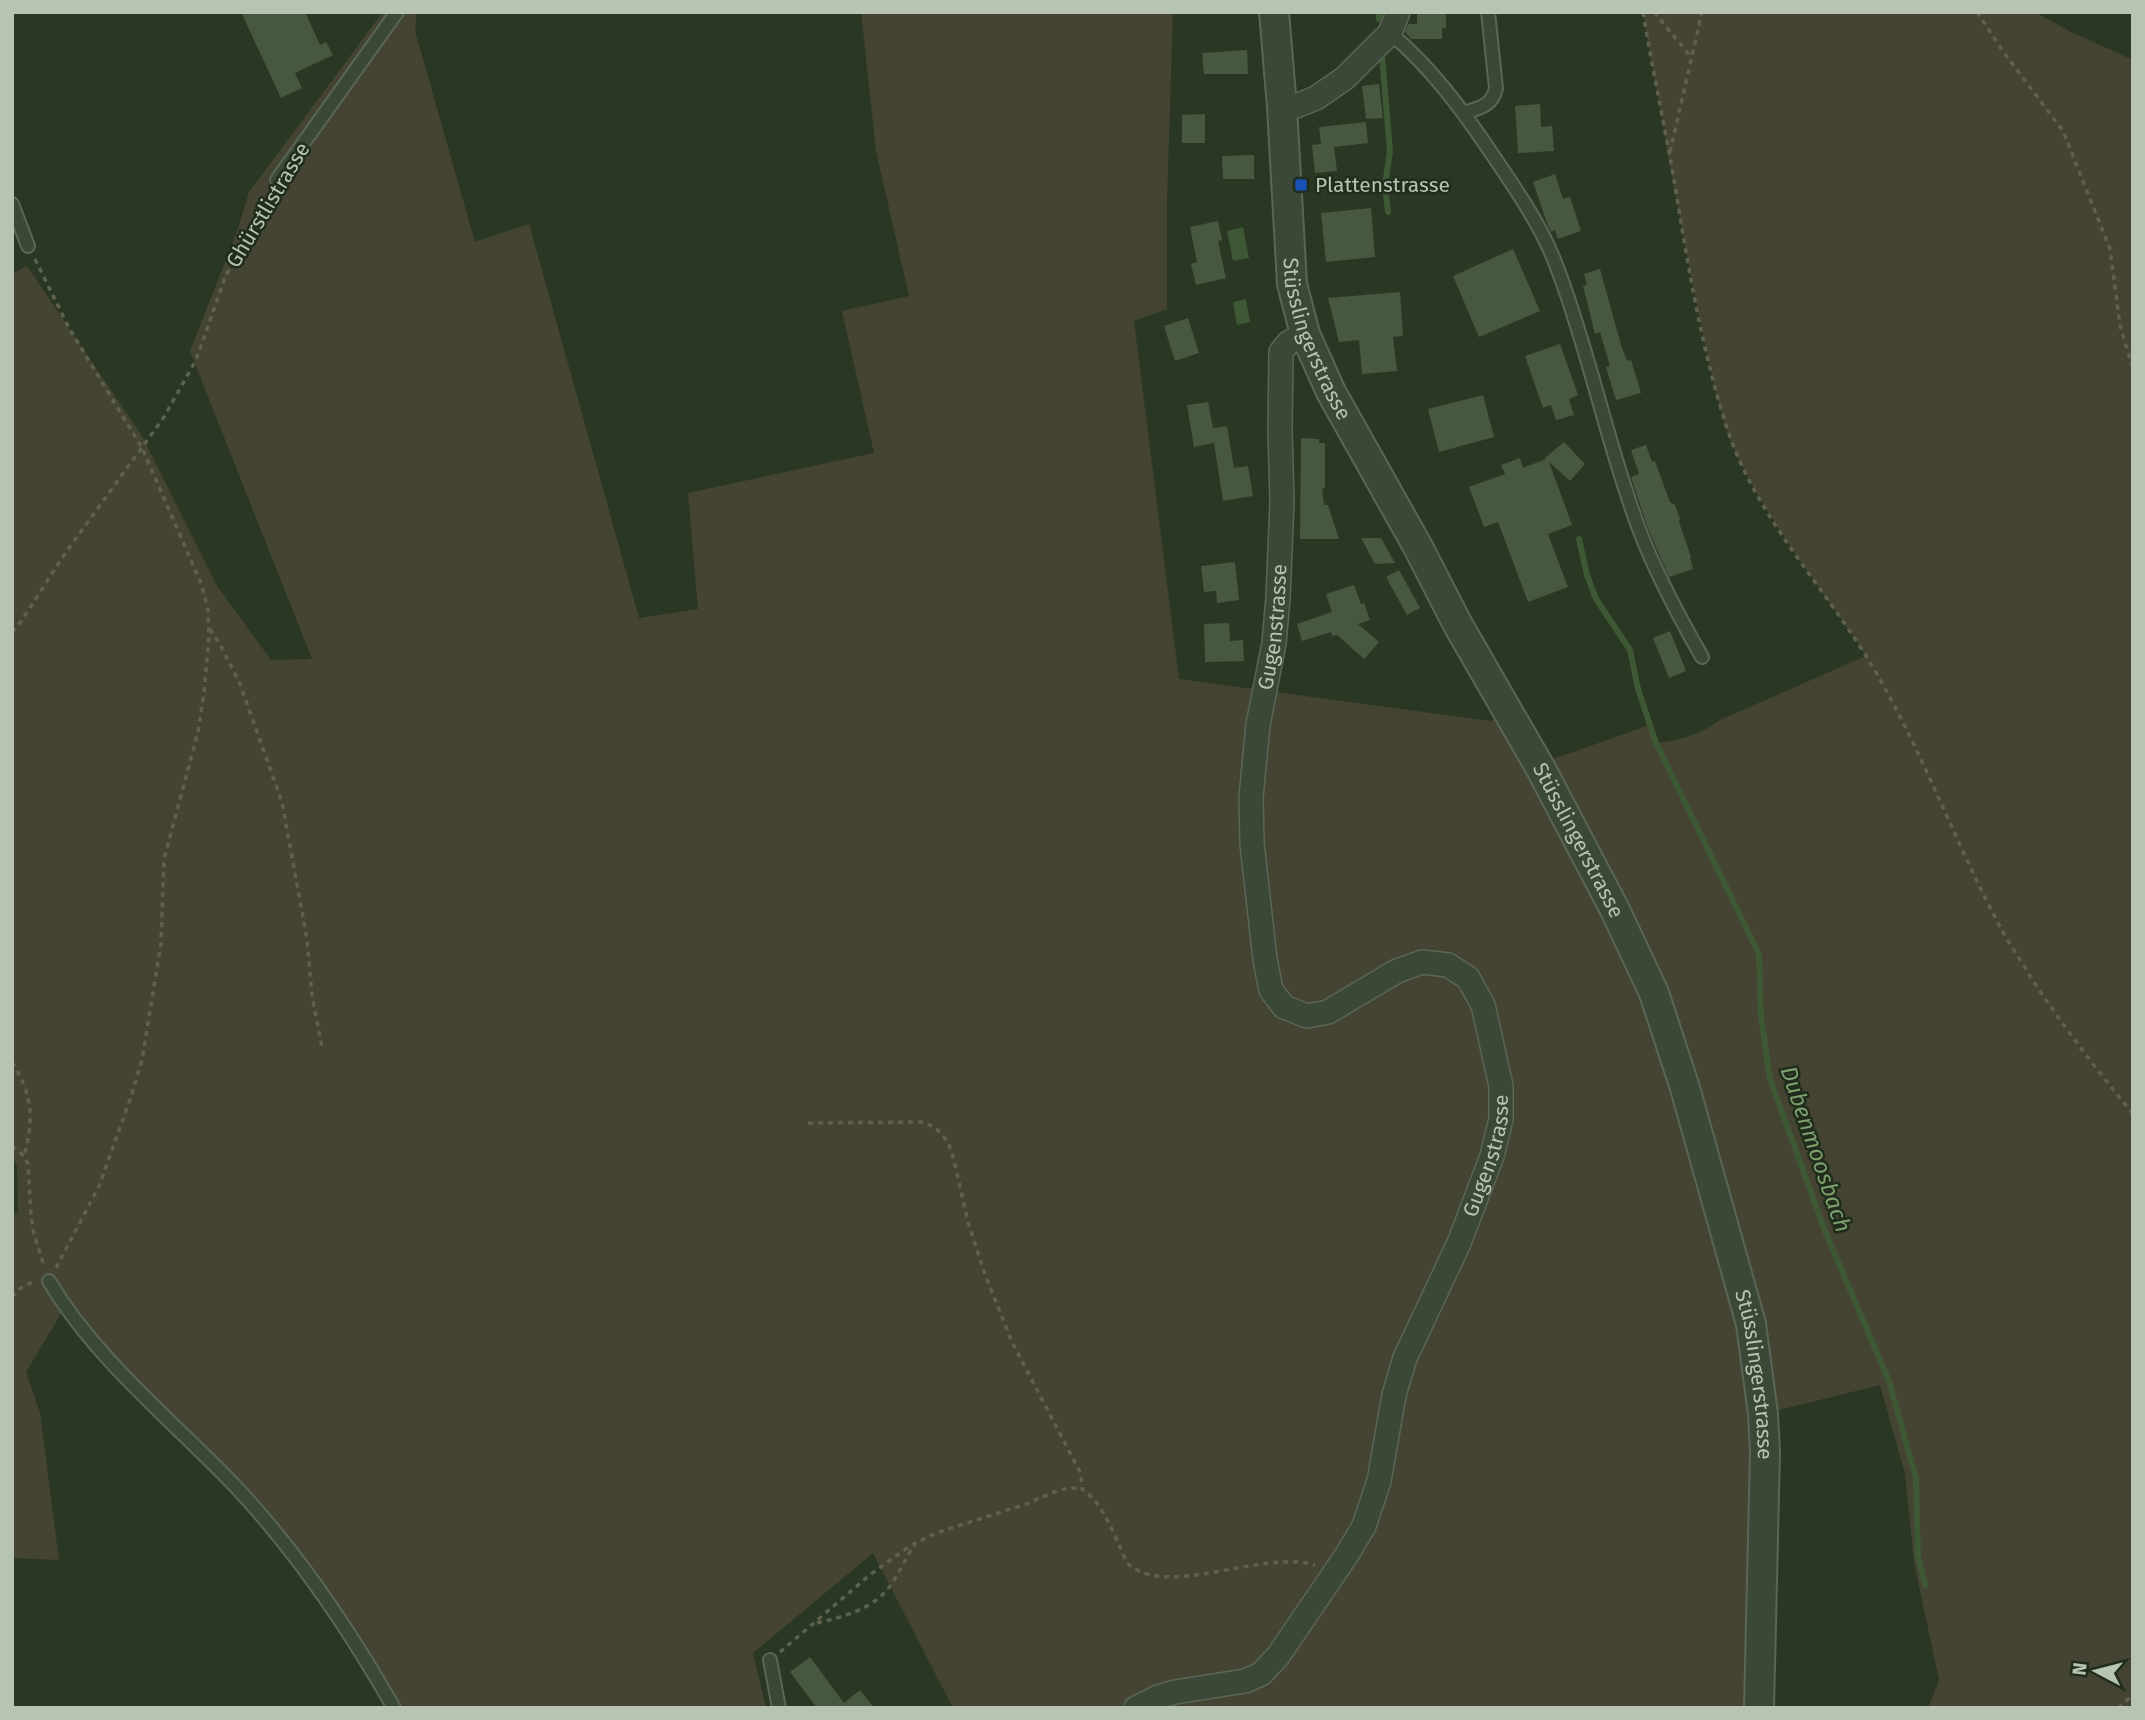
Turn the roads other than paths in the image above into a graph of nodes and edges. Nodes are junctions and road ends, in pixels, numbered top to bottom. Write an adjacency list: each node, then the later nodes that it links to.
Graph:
1 (397, 12): 7 (lane, Ghürstlistrasse)
2 (1274, 12): 5 (street, Stüsslingerstrasse)
3 (1488, 12): 6 (lane)
4 (1394, 23): 5 (street); 6 (lane)
5 (1282, 107): 10 (street, Stüsslingerstrasse)
6 (1464, 113): 11 (lane)
7 (277, 180)
8 (12, 204): 9 (lane)
9 (28, 246)
10 (1305, 334): 16 (street, Gugenstrasse); 17 (street, Stüsslingerstrasse)
11 (1702, 657)
12 (49, 1281): 14 (lane)
13 (770, 1660): 15 (lane)
14 (394, 1708)
15 (779, 1708)
16 (1136, 1708)
17 (1759, 1708)

